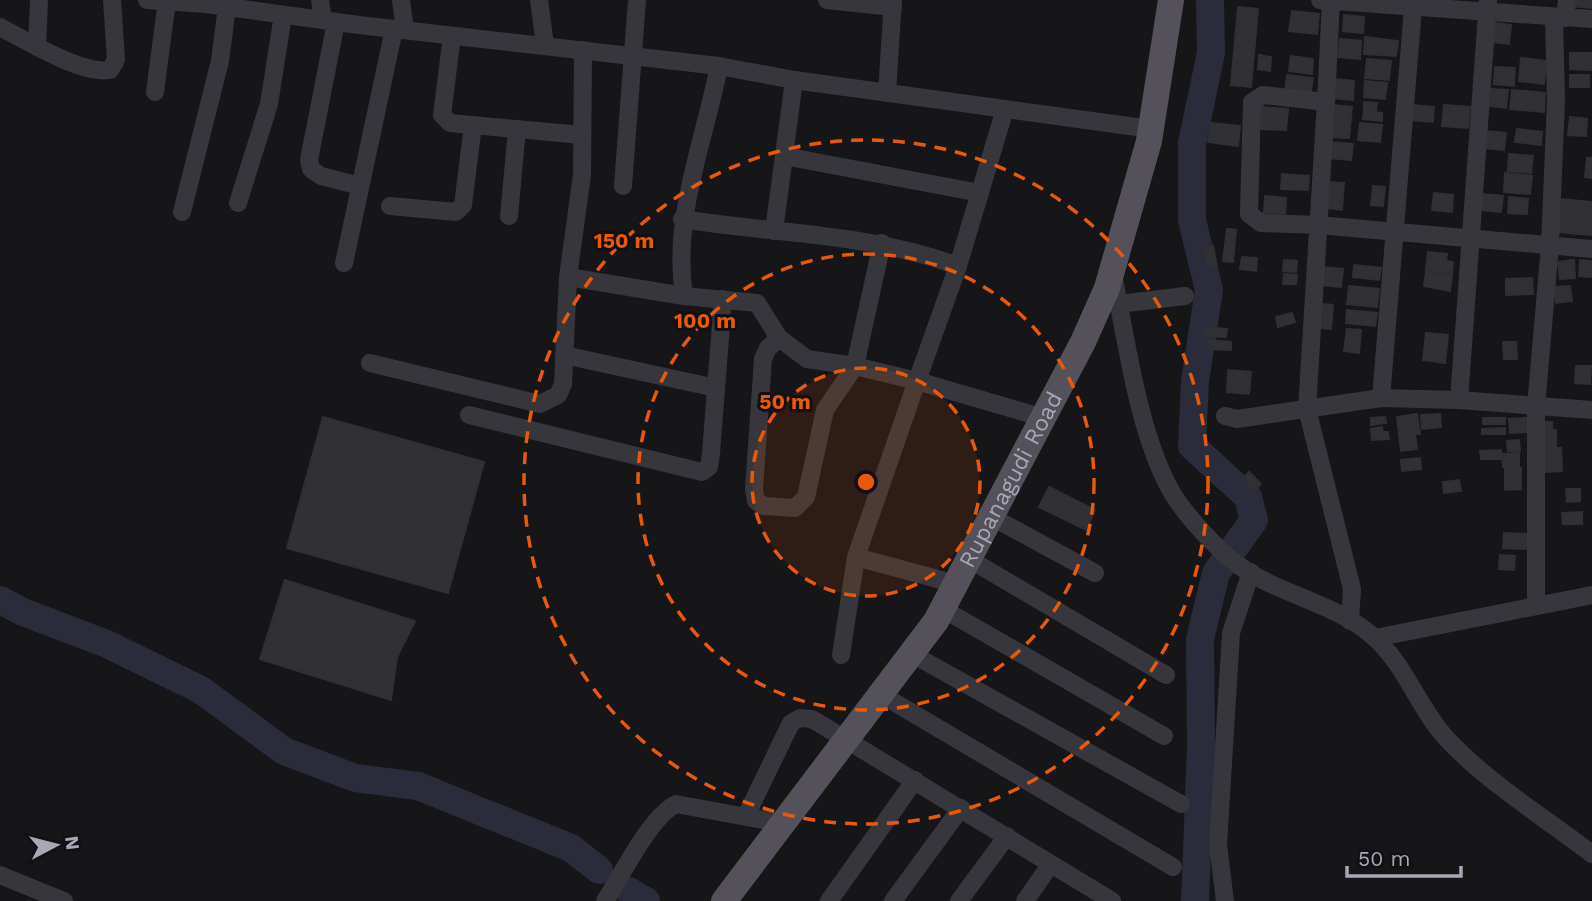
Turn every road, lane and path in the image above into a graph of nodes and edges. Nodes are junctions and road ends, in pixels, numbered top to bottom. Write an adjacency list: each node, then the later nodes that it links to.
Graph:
1 (39, 0): 25 (street)
2 (112, 0): 25 (street)
3 (147, 0): 11 (street)
4 (320, 0): 20 (street)
5 (401, 0): 22 (street)
6 (538, 0): 24 (street)
7 (637, 0): 27 (street)
8 (827, 0): 12 (street)
9 (1171, 0): 36 (main road, Rupanagudi Road)
10 (1331, 1): 14 (street); 32 (street)
11 (167, 2): 16 (street); 30 (street)
12 (893, 4): 31 (street)
13 (251, 5): 16 (street); 18 (street)
14 (1409, 5): 15 (street); 49 (street)
15 (1488, 6): 17 (street); 50 (street)
16 (228, 7): 44 (street)
17 (1562, 12): 19 (street); 52 (street)
18 (284, 15): 20 (street); 42 (street)
19 (1592, 19)
20 (329, 21): 22 (street); 39 (street)
21 (0, 27): 25 (street)
22 (400, 30): 23 (street); 39 (street)
23 (452, 36): 24 (street); 34 (street)
24 (545, 45): 26 (street)
25 (37, 47)
26 (583, 50): 27 (street); 37 (street)
27 (634, 56): 28 (street); 40 (street)
28 (719, 66): 29 (street); 46 (street)
29 (794, 80): 31 (street); 38 (street)
30 (155, 92)
31 (887, 93): 33 (street)
32 (1326, 102): 47 (street); 47 (street)
33 (1005, 109): 36 (street); 41 (street)
34 (473, 125): 35 (street); 43 (street)
35 (517, 129): 37 (street); 45 (street)
36 (1151, 129): 56 (main road, Rupanagudi Road)
37 (582, 135): 57 (street)
38 (784, 156): 41 (street); 48 (street)
39 (360, 186): 54 (street)
40 (623, 186)
41 (980, 193): 55 (street)
42 (238, 203)
43 (390, 206)
44 (183, 212)
45 (509, 216)
46 (682, 219): 48 (street); 58 (street)
47 (1318, 225): 49 (street); 71 (street)
48 (774, 231): 51 (street)
49 (1392, 231): 50 (street); 68 (street)
50 (1471, 238): 52 (street); 69 (street)
51 (882, 243): 55 (street); 65 (street)
52 (1550, 245): 53 (street); 70 (street)
53 (1592, 249)
54 (344, 263)
55 (958, 267): 66 (street)
56 (1112, 270): 61 (street); 75 (main road, Rupanagudi Road)
57 (568, 277): 58 (street); 63 (street)
58 (684, 296): 60 (street)
59 (1185, 296): 61 (street)
60 (723, 299): 62 (street); 67 (street)
61 (1119, 304): 79 (street)
62 (779, 338): 65 (street); 65 (street)
63 (564, 355): 64 (street); 67 (street)
64 (370, 363)
65 (855, 366): 66 (street)
66 (917, 381): 75 (street); 77 (street)
67 (716, 388): 73 (street)
68 (1381, 398): 69 (street); 71 (street)
69 (1459, 400): 70 (street)
70 (1536, 407): 72 (street); 83 (street)
71 (1307, 409): 74 (street); 85 (street)
72 (1592, 410)
73 (469, 415)
74 (1225, 416)
75 (1044, 418): 76 (main road, Rupanagudi Road)
76 (992, 517): 78 (main road, Rupanagudi Road); 80 (street)
77 (856, 557): 81 (street); 88 (street)
78 (970, 559): 81 (main road, Rupanagudi Road); 89 (street)
79 (1246, 570): 85 (street); 112 (street)
80 (1095, 573)
81 (956, 584): 84 (main road, Rupanagudi Road)
82 (1592, 595): 83 (street)
83 (1536, 605): 86 (street)
84 (943, 609): 87 (main road, Rupanagudi Road); 91 (street)
85 (1350, 621): 86 (street)
86 (1376, 638): 99 (street)
87 (912, 654): 90 (main road, Rupanagudi Road); 94 (street)
88 (841, 655)
89 (1166, 675)
90 (882, 695): 92 (main road, Rupanagudi Road); 101 (street)
91 (1164, 736)
92 (849, 740): 93 (street); 96 (street); 97 (main road, Rupanagudi Road)
93 (915, 780): 95 (street); 107 (street)
94 (1181, 804)
95 (961, 808): 98 (street); 108 (street)
96 (746, 816): 97 (street); 105 (street)
97 (785, 824): 106 (main road, Rupanagudi Road)
98 (1007, 836): 100 (street); 109 (street)
99 (1592, 854)
100 (1051, 864): 103 (street); 110 (street)
101 (1173, 867)
102 (0, 875): 104 (street)
103 (1091, 895): 111 (street)
104 (64, 901)
105 (605, 901)
106 (724, 901)
107 (829, 901)
108 (893, 901)
109 (960, 901)
110 (1025, 901)
111 (1112, 901)
112 (1225, 901)

